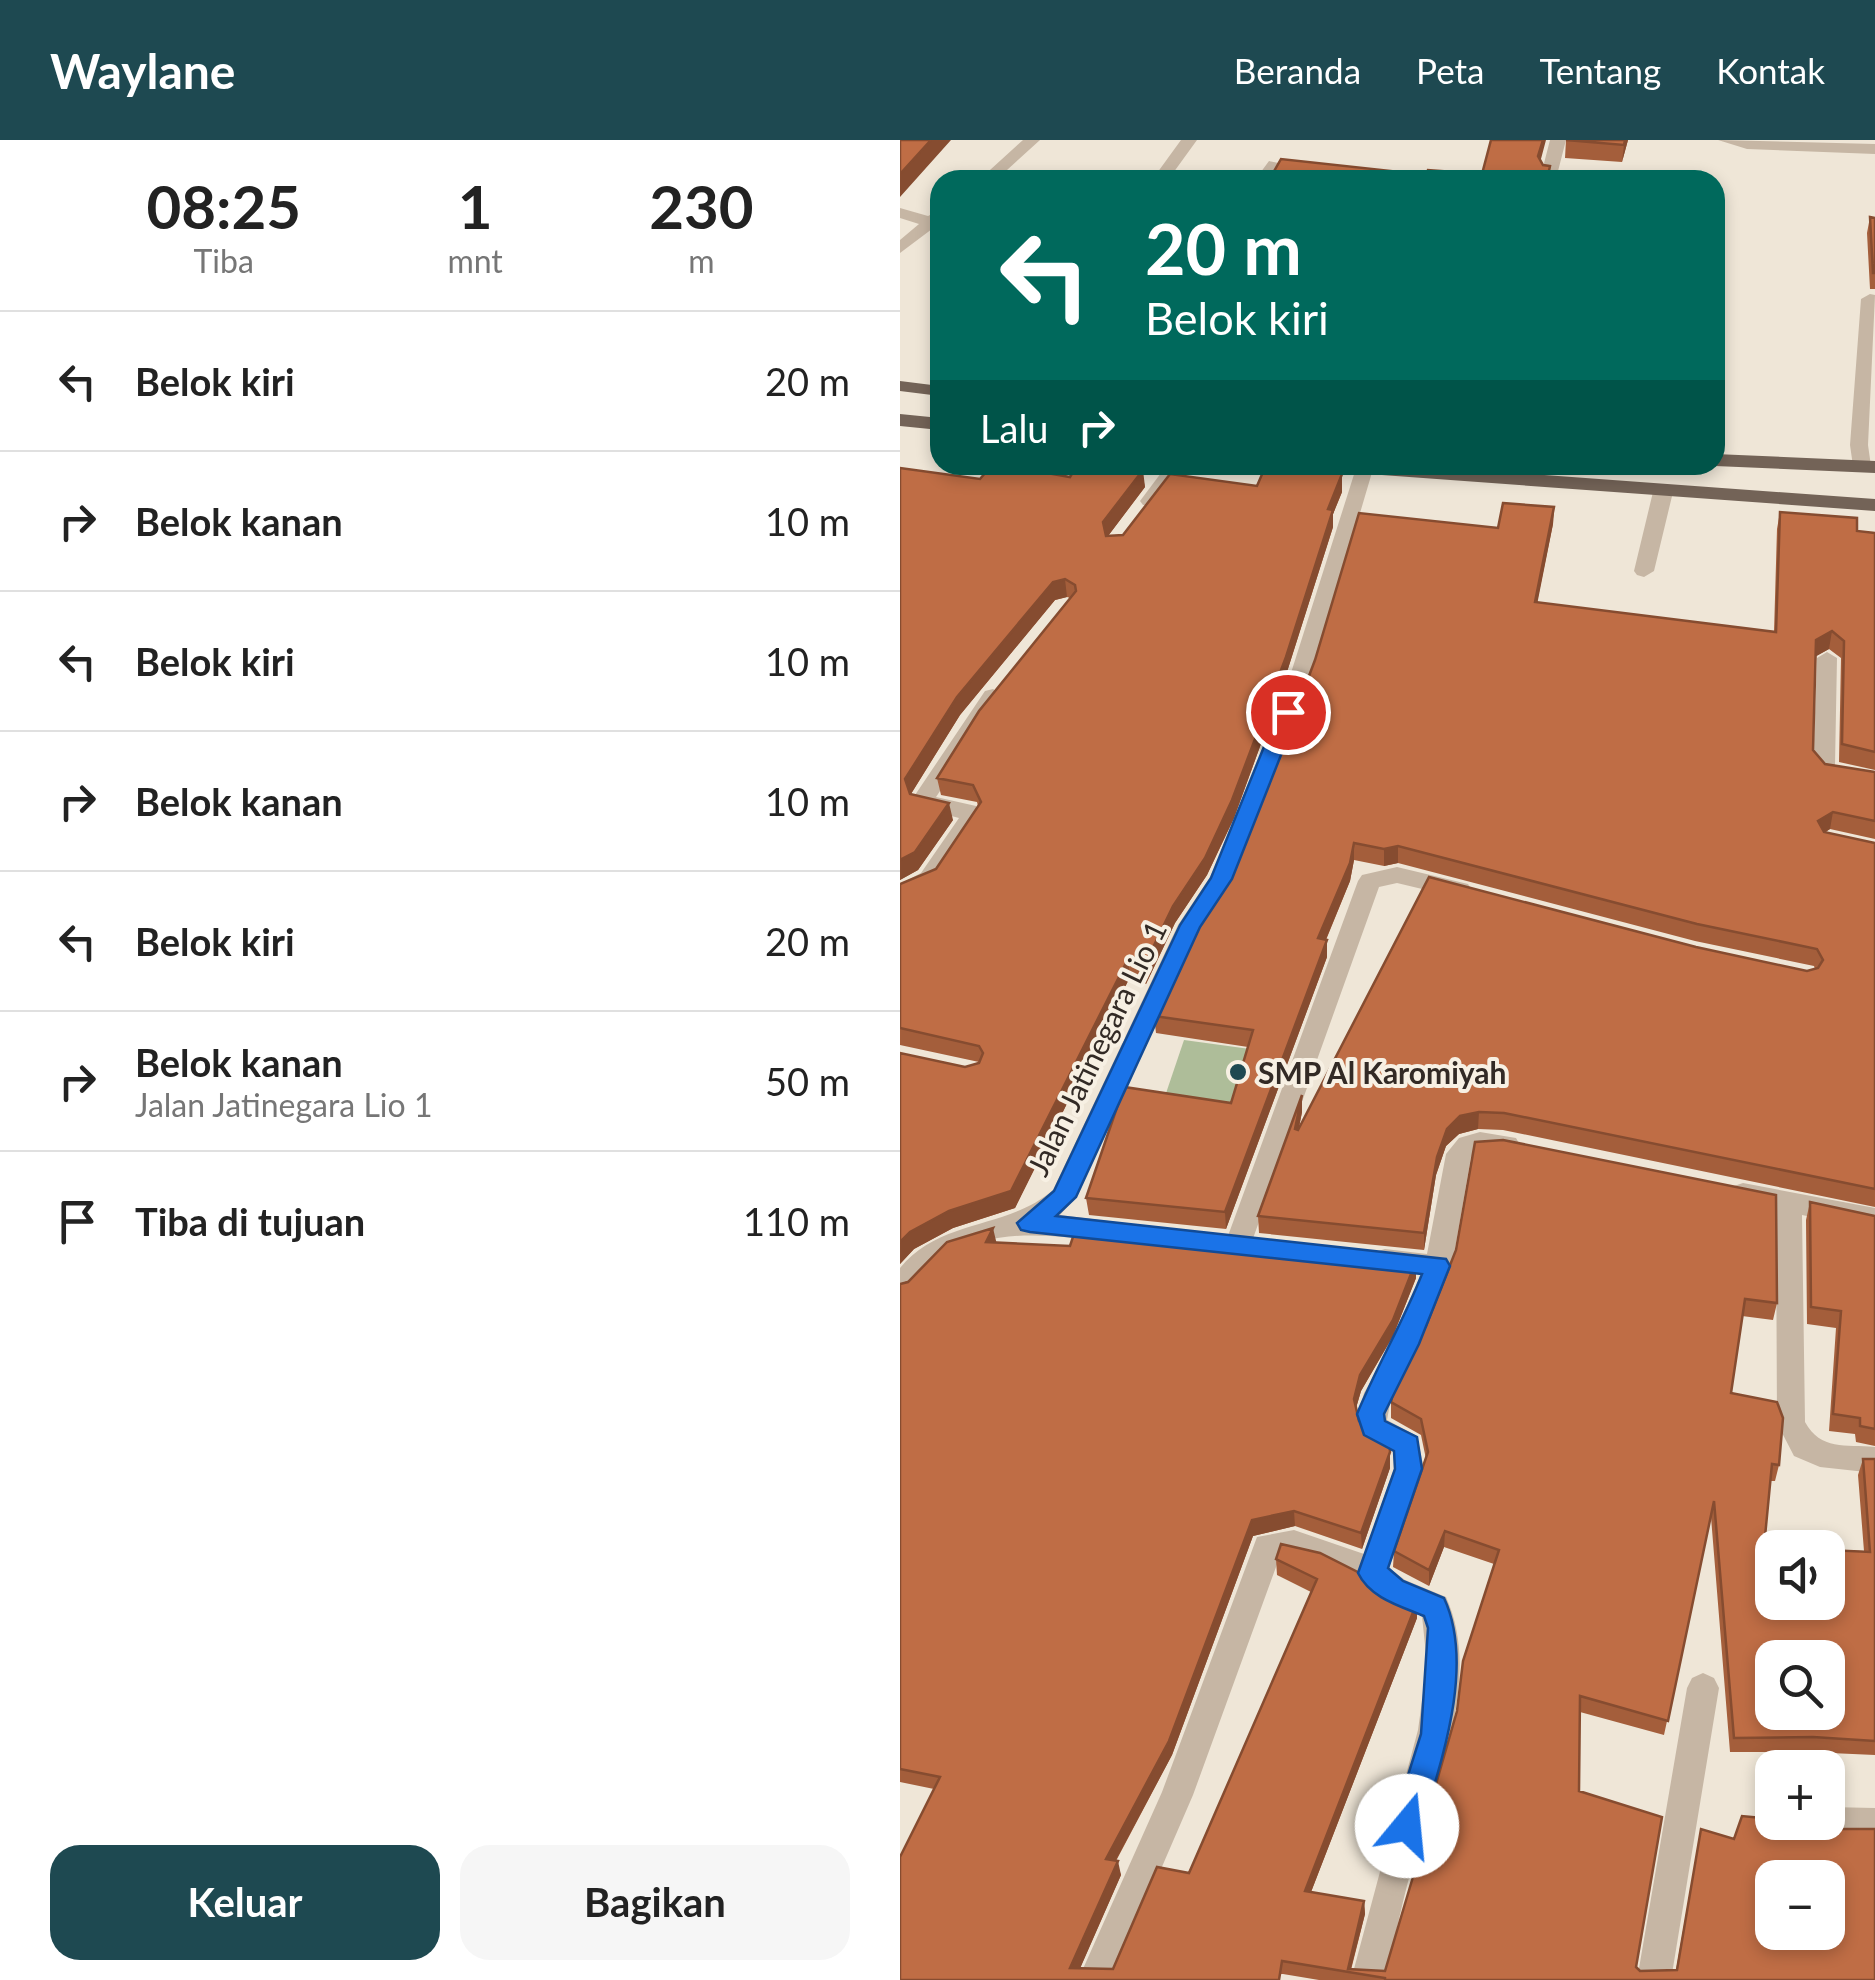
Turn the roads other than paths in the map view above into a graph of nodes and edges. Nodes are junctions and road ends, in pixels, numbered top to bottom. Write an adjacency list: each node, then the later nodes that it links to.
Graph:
1 (1189, 140): 8 (street)
2 (1558, 140): 10 (street)
3 (1726, 140): 5 (street)
4 (1027, 141): 7 (street)
5 (1875, 149)
6 (1275, 164): 9 (street)
7 (997, 170)
8 (1167, 170)
9 (1271, 170)
10 (1550, 170)
11 (900, 214): 12 (street)
12 (930, 218)
13 (930, 223): 14 (street)
14 (900, 248)
15 (1870, 299): 21 (street)
16 (900, 386): 17 (main road)
17 (930, 390)
18 (900, 420): 19 (main road)
19 (930, 423)
20 (1725, 460): 21 (main road)
21 (1868, 466)
22 (1169, 475): 27 (street)
23 (1362, 475): 38 (street, Jalan Jatinegara Lio 1)
24 (1442, 475): 25 (main road)
25 (1664, 492): 26 (main road); 28 (street)
26 (1875, 505)
27 (1135, 520)
28 (1644, 571)
29 (1828, 658): 31 (street)
30 (1006, 679): 32 (street)
31 (1875, 780)
32 (900, 894)
33 (1492, 898): 40 (street)
34 (1540, 1152): 43 (street)
35 (1713, 1186): 36 (street)
36 (1789, 1202): 37 (street); 45 (street)
37 (1875, 1219)
38 (1030, 1223): 39 (street); 42 (street, Jalan Jatinegara Lio 1)
39 (1142, 1234)
40 (1238, 1244)
41 (1365, 1258): 43 (street)
42 (911, 1261): 44 (street, Jalan Jatinegara Lio 1)
43 (1438, 1266): 46 (street)
44 (900, 1288)
45 (1875, 1460)
46 (1372, 1573): 50 (street); 51 (street)
47 (1703, 1688): 52 (street)
48 (1845, 1824): 49 (street)
49 (1875, 1824)
50 (1095, 1980)
51 (1368, 1980)
52 (1654, 1980)

